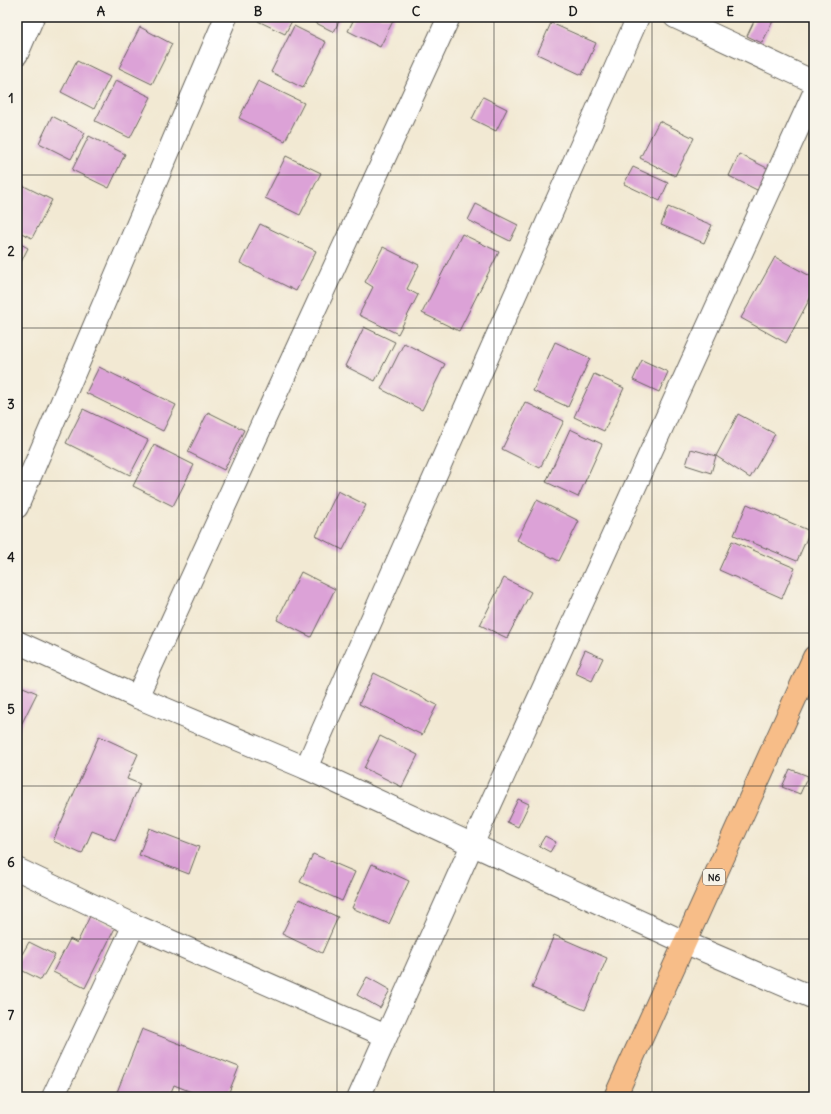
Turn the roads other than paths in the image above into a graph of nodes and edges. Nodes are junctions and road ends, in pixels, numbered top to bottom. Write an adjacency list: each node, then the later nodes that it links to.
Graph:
1 (33, 17): 6 (street)
2 (226, 17): 9 (street)
3 (449, 17): 12 (street)
4 (638, 17): 13 (street)
5 (675, 17): 7 (street)
6 (17, 54)
7 (814, 82)
8 (814, 93): 14 (street)
9 (17, 507)
10 (17, 642): 12 (street)
11 (814, 657): 17 (highway, N6)
12 (137, 697): 13 (street)
13 (306, 768): 14 (street)
14 (472, 845): 17 (street); 19 (street)
15 (17, 870): 16 (street)
16 (134, 925): 19 (street); 20 (street)
17 (684, 942): 18 (street); 22 (highway, N6)
18 (814, 998)
19 (386, 1036): 21 (street)
20 (60, 1095)
21 (359, 1097)
22 (615, 1097)

